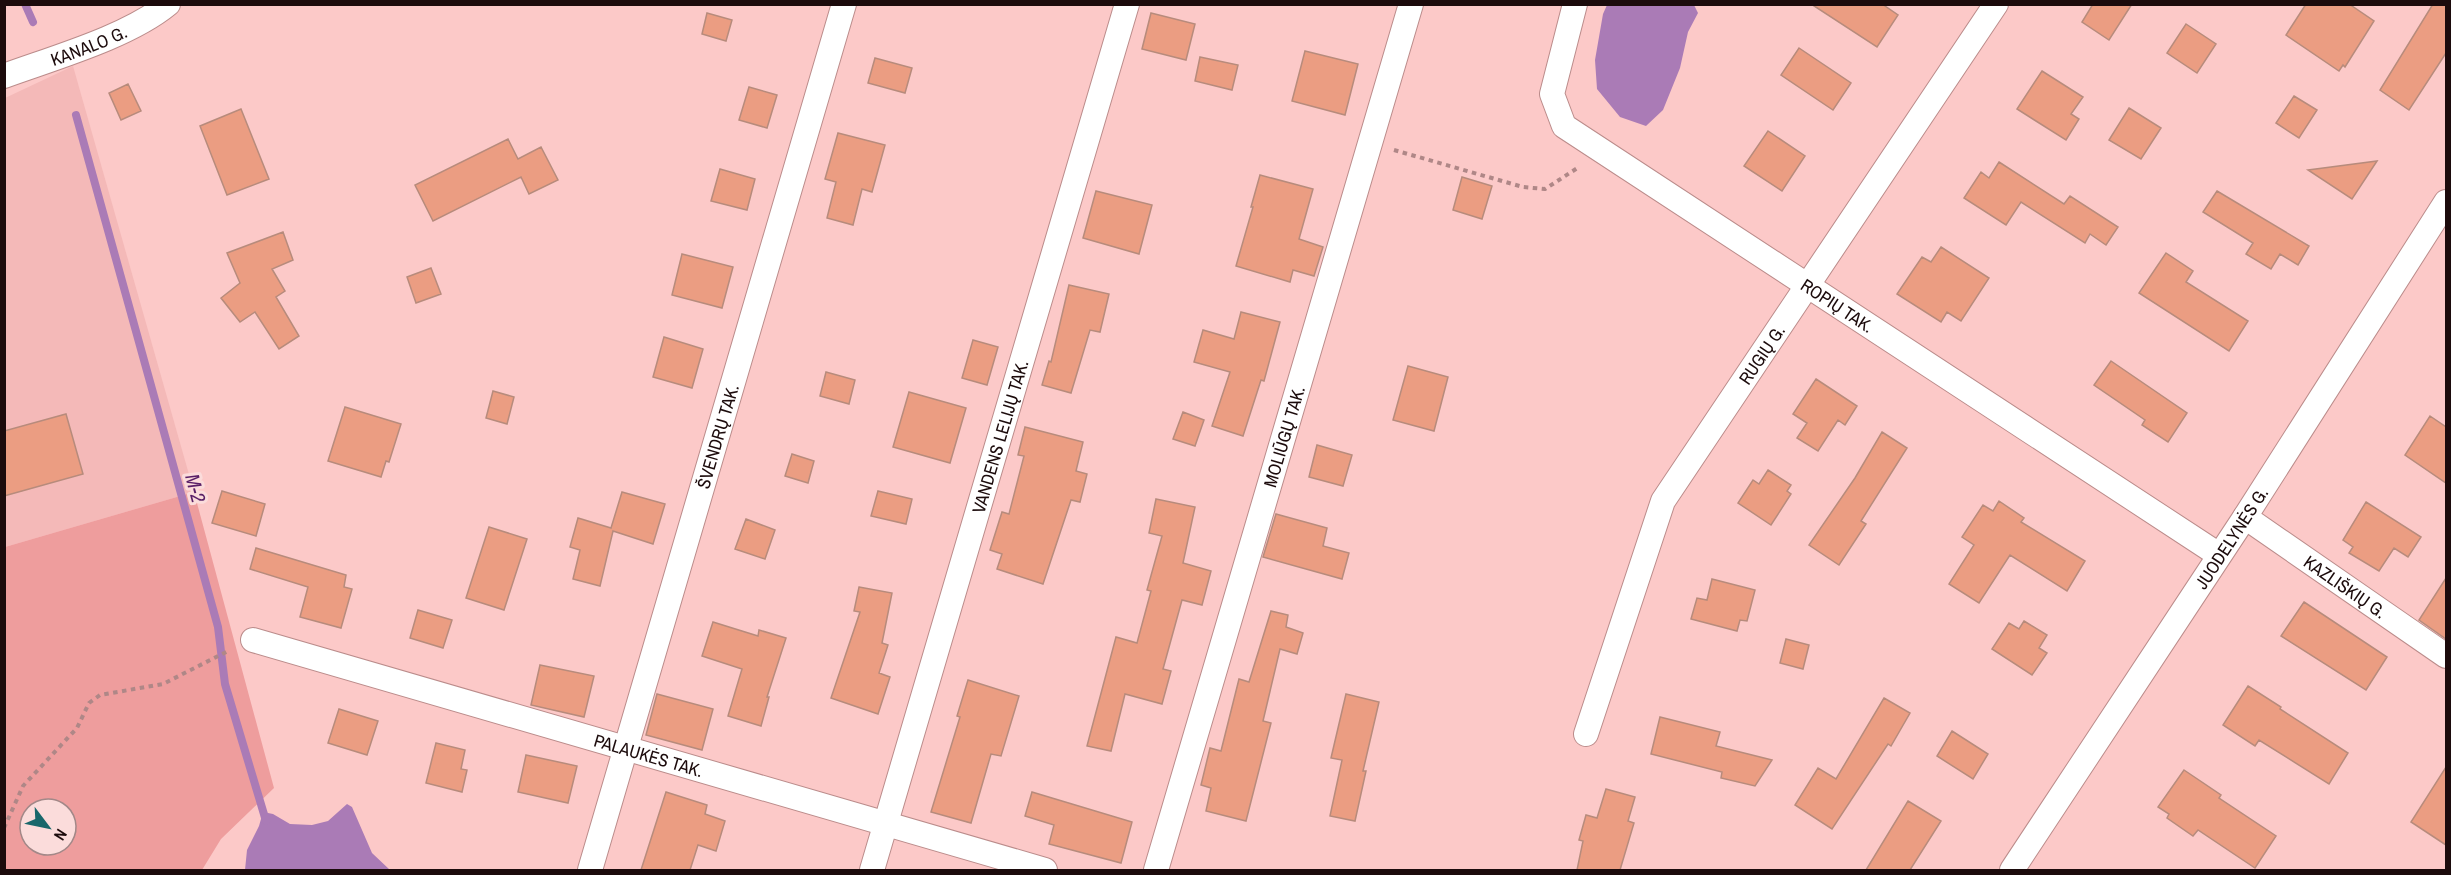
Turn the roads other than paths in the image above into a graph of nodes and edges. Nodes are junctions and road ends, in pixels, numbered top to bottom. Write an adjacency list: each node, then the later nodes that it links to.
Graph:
1 (168, 4): 7 (street, KANALO G.)
2 (844, 4): 15 (street, ŠVENDRŲ TAK.)
3 (1127, 4): 16 (street, VANDENS LELIJŲ TAK.)
4 (1411, 4): 20 (street, MOLIŪGŲ TAK.)
5 (1575, 4): 9 (street, ROPIŲ TAK.)
6 (1996, 4): 9 (street, RUGIŲ G.)
7 (4, 76)
8 (2446, 202): 10 (street, JUODELYNĖS G.)
9 (1808, 285): 11 (street, ROPIŲ TAK.); 14 (street, RUGIŲ G.)
10 (2245, 517): 11 (street, JUODELYNĖS G.); 13 (street, KAZLIŠKIŲ G.)
11 (2219, 555): 21 (street, JUODELYNĖS G.)
12 (253, 640): 15 (street, PALAUKĖS TAK.)
13 (2446, 656)
14 (1586, 734)
15 (626, 747): 16 (street, PALAUKĖS TAK.); 17 (street, ŠVENDRŲ TAK.)
16 (885, 825): 18 (street, VANDENS LELIJŲ TAK.); 19 (street, PALAUKĖS TAK.)
17 (590, 870)
18 (872, 870)
19 (1046, 870)
20 (1156, 870)
21 (2012, 870)

